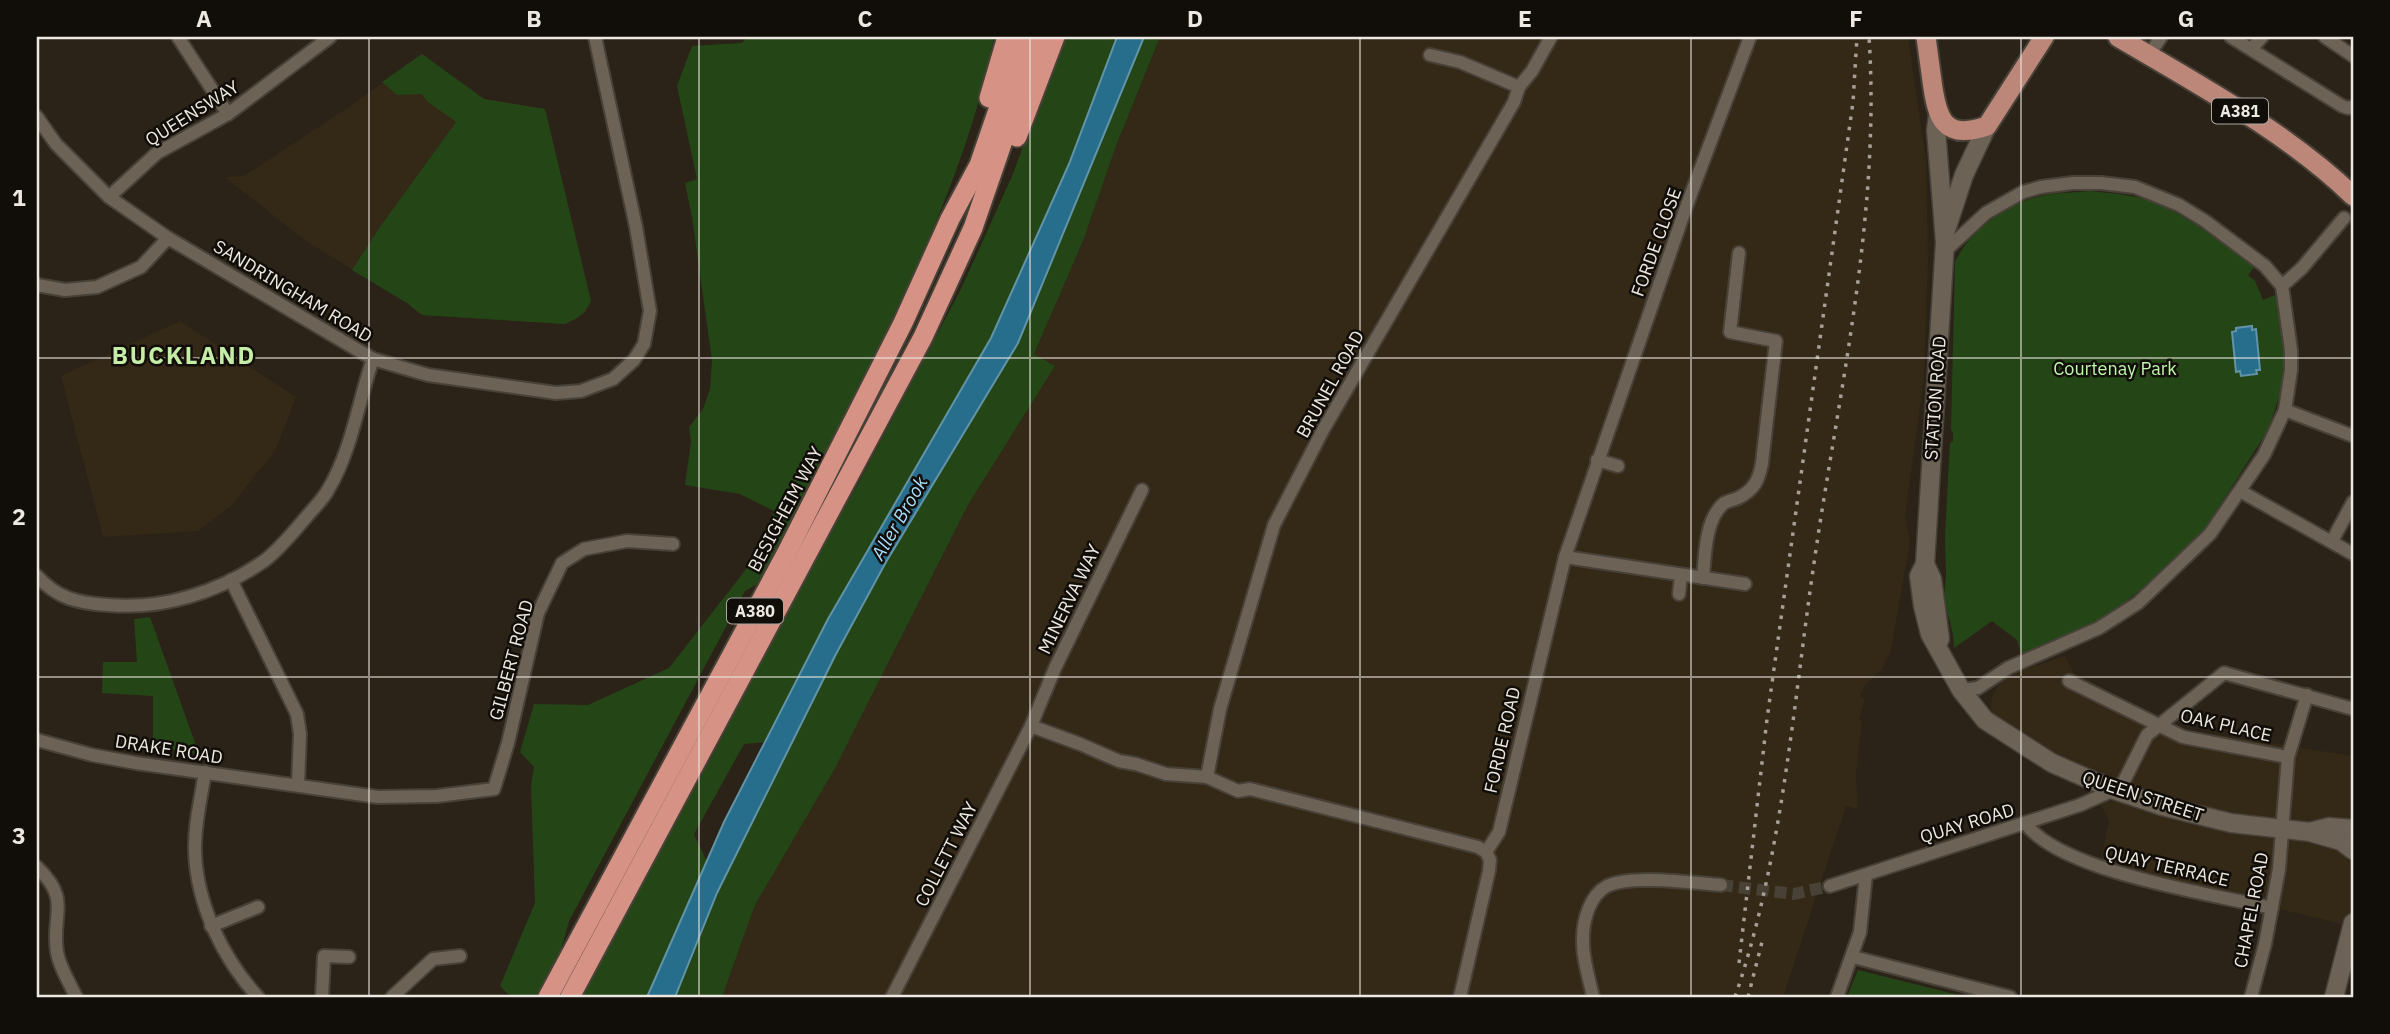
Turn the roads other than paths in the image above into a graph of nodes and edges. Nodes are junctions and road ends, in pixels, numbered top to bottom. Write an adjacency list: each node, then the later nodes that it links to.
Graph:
1 (178, 37): 23 (street)
2 (330, 37): 23 (street, QUEENSWAY)
3 (595, 37): 38 (street, SANDRINGHAM ROAD)
4 (1007, 37): 30 (highway, A380)
5 (1023, 37): 30 (highway, A380)
6 (1039, 37): 31 (highway, A380)
7 (1055, 37): 31 (highway, A380)
8 (1552, 37): 21 (street, BRUNEL ROAD)
9 (1750, 37): 41 (street, FORDE CLOSE)
10 (1926, 37): 24 (main road, STATION ROAD)
11 (2118, 37): 19 (main road, A381)
12 (2161, 37): 19 (street)
13 (2231, 37): 17 (street)
14 (2262, 37): 17 (street)
15 (2325, 37): 20 (street)
16 (2047, 38): 26 (main road)
17 (2251, 49): 22 (street)
18 (1430, 55): 21 (street)
19 (2149, 55): 27 (main road, A381)
20 (2353, 56)
21 (1519, 87): 66 (street, BRUNEL ROAD)
22 (2353, 107)
23 (228, 114): 28 (street, QUEENSWAY)
24 (1938, 116): 26 (main road); 32 (main road, STATION ROAD)
25 (37, 117): 28 (street, SANDRINGHAM ROAD)
26 (1986, 125): 32 (main road, STATION ROAD)
27 (2353, 196)
28 (109, 197): 33 (street, SANDRINGHAM ROAD)
29 (2344, 218): 37 (street)
30 (950, 219): 91 (highway, BESIGHEIM WAY / A380)
31 (973, 228): 92 (highway, A380)
32 (1945, 232): 34 (main road, STATION ROAD)
33 (168, 237): 36 (street); 38 (street, SANDRINGHAM ROAD)
34 (1945, 251): 37 (street); 58 (main road, STATION ROAD)
35 (1739, 253): 53 (street)
36 (37, 285)
37 (2282, 286): 39 (street)
38 (373, 359): 54 (street)
39 (2285, 410): 40 (street); 45 (street)
40 (2353, 436)
41 (1597, 460): 42 (street); 44 (street, FORDE CLOSE)
42 (1618, 467)
43 (1142, 490): 62 (street, MINERVA WAY)
44 (1588, 490): 50 (street, FORDE ROAD)
45 (2241, 491): 47 (street); 58 (street)
46 (2353, 502): 47 (street)
47 (2332, 541): 49 (street)
48 (673, 544): 69 (street, GILBERT ROAD)
49 (2353, 554)
50 (1565, 557): 51 (street); 75 (street, FORDE ROAD)
51 (1681, 575): 53 (street); 56 (street)
52 (37, 576): 54 (street)
53 (1703, 578): 55 (street)
54 (232, 580): 67 (street)
55 (1745, 584)
56 (1679, 594)
57 (2069, 681): 61 (street, OAK PLACE)
58 (1961, 690): 68 (main road, QUEEN STREET)
59 (2307, 695): 60 (street, OAK PLACE); 61 (street, OAK PLACE); 64 (street, OAK PLACE)
60 (2353, 709)
61 (2158, 724): 64 (street, OAK PLACE); 68 (street, OAK PLACE)
62 (1031, 726): 66 (street); 93 (street, COLLETT WAY)
63 (37, 740): 65 (street, DRAKE ROAD)
64 (2288, 757): 71 (street, OAK PLACE)
65 (205, 772): 67 (street, DRAKE ROAD); 82 (street)
66 (1207, 777): 75 (street)
67 (298, 784): 69 (street, DRAKE ROAD)
68 (2113, 790): 70 (street, QUAY ROAD); 71 (main road, QUEEN STREET)
69 (484, 792)
70 (2025, 823): 77 (street, QUAY ROAD); 81 (street, QUAY TERRACE)
71 (2282, 829): 73 (main road, QUEEN STREET); 81 (street, CHAPEL ROAD)
72 (2353, 829): 73 (main road, QUEEN STREET)
73 (2310, 832): 74 (main road)
74 (2353, 850)
75 (1486, 852): 94 (street, FORDE ROAD)
76 (37, 867): 87 (street)
77 (1866, 875): 79 (street, QUAY ROAD); 86 (street)
78 (1721, 885): 95 (street)
79 (1830, 886)
80 (258, 907): 82 (street)
81 (2272, 908): 98 (street, CHAPEL ROAD)
82 (211, 926): 88 (street)
83 (2352, 927): 99 (main road)
84 (460, 956): 90 (street)
85 (349, 957): 89 (street)
86 (1853, 957): 96 (street); 97 (street)
87 (76, 997)
88 (258, 997)
89 (323, 997)
90 (392, 997)
91 (548, 997)
92 (570, 997)
93 (892, 997)
94 (1460, 997)
95 (1593, 997)
96 (1837, 997)
97 (2010, 997)
98 (2251, 997)
99 (2334, 997)

